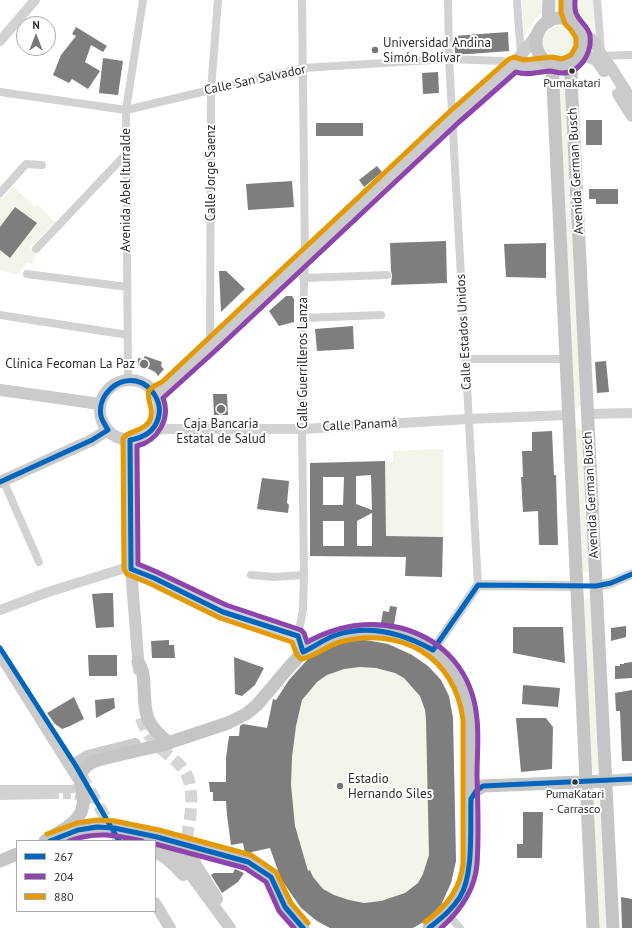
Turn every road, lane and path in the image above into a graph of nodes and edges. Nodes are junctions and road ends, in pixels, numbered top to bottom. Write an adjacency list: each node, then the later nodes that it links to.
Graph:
1 (35, 0): 13 (street)
2 (143, 0): 25 (street, Avenida Abel Iturralde)
3 (218, 0): 22 (street, Calle Jorge Saenz)
4 (302, 0): 21 (street, Calle Guerrilleros Lanza)
5 (448, 0): 17 (street, Calle Estados Unidos)
6 (517, 0): 14 (street)
7 (549, 0): 10 (main road)
8 (568, 0): 11 (main road)
9 (597, 0): 16 (street)
10 (548, 22): 11 (main road); 12 (main road)
11 (574, 23): 16 (main road); 18 (main road)
12 (538, 32): 14 (main road); 20 (main road)
13 (0, 41)
14 (521, 53): 19 (main road)
15 (632, 54): 16 (street)
16 (602, 56): 18 (street); 24 (main road)
17 (449, 59): 19 (street, Calle San Salvador); 21 (street, Calle San Salvador); 27 (street, Calle Estados Unidos)
18 (579, 59): 20 (main road); 26 (main road); 49 (main road, Avenida German Busch)
19 (514, 64): 20 (main road); 27 (main road)
20 (552, 64): 43 (main road, Avenida German Busch)
21 (303, 68): 22 (street, Calle San Salvador); 32 (street, Calle Guerrilleros Lanza)
22 (211, 90): 25 (street, Calle San Salvador); 41 (street, Calle Jorge Saenz)
23 (0, 92): 25 (street, Calle San Salvador)
24 (632, 101)
25 (126, 110): 28 (street, Avenida Abel Iturralde)
26 (632, 115)
27 (453, 118): 32 (main road); 42 (street, Calle Estados Unidos)
28 (126, 154): 31 (street); 36 (street, Avenida Abel Iturralde)
29 (42, 165): 30 (street)
30 (0, 193)
31 (36, 249)
32 (305, 258): 35 (street, Calle Guerrilleros Lanza); 41 (main road)
33 (27, 274): 36 (street)
34 (387, 275): 35 (street)
35 (304, 278): 39 (street, Calle Guerrilleros Lanza)
36 (127, 287): 40 (street, Avenida Abel Iturralde)
37 (0, 314): 40 (street)
38 (381, 315): 39 (street)
39 (303, 318): 52 (street, Calle Guerrilleros Lanza)
40 (128, 335): 44 (street, Avenida Abel Iturralde)
41 (210, 346): 46 (main road)
42 (466, 359): 43 (street); 51 (street, Calle Estados Unidos)
43 (565, 359): 50 (main road, Avenida German Busch)
44 (128, 380): 46 (main road); 47 (main road)
45 (0, 390): 47 (main road)
46 (155, 395): 54 (main road)
47 (100, 404): 53 (main road)
48 (632, 413): 49 (street)
49 (588, 414): 50 (main road); 64 (main road, Avenida German Busch)
50 (568, 415): 51 (street, Calle Panamá); 63 (main road, Avenida German Busch)
51 (468, 419): 52 (street, Calle Panamá); 62 (street, Calle Estados Unidos)
52 (302, 429): 54 (street, Calle Panamá); 61 (street, Calle Guerrilleros Lanza)
53 (108, 430): 55 (main road); 56 (main road)
54 (152, 430): 55 (main road)
55 (130, 440): 58 (main road)
56 (2, 481): 57 (street)
57 (39, 562)
58 (131, 569): 65 (street); 66 (street); 70 (main road)
59 (632, 574): 64 (street)
60 (251, 575): 61 (street)
61 (304, 575): 66 (street, Calle Guerrilleros Lanza)
62 (478, 586): 63 (street); 67 (street)
63 (576, 586): 64 (main road); 79 (main road, Avenida German Busch)
64 (596, 586): 78 (main road, Avenida German Busch)
65 (0, 610)
66 (298, 636): 68 (street, Calle Guerrilleros Lanza)
67 (433, 650): 68 (main road); 75 (main road)
68 (303, 652): 72 (main road)
69 (0, 654): 74 (main road)
70 (138, 662): 71 (main road); 72 (main road)
71 (141, 718)
72 (166, 744): 73 (main road, bridge)
73 (140, 747): 74 (main road); 77 (main road)
74 (71, 766): 77 (main road)
75 (470, 772): 80 (main road); 84 (main road)
76 (632, 779): 78 (main road)
77 (80, 780): 81 (street); 87 (main road)
78 (605, 781): 79 (main road); 102 (main road, Avenida German Busch)
79 (586, 782): 80 (main road); 101 (main road, Avenida German Busch)
80 (483, 786): 84 (main road)
81 (0, 789)
82 (51, 795): 83 (street)
83 (0, 796)
84 (471, 799): 94 (main road)
85 (118, 837): 86 (main road); 88 (main road, bridge)
86 (157, 838): 97 (main road); 98 (main road, bridge)
87 (46, 840)
88 (53, 840)
89 (156, 852): 96 (main road)
90 (16, 854): 92 (main road)
91 (190, 855): 97 (main road)
92 (0, 861)
93 (156, 905): 95 (main road)
94 (447, 913): 99 (main road); 100 (street)
95 (170, 928)
96 (221, 928)
97 (231, 928)
98 (303, 928)
99 (429, 928)
100 (460, 928)
101 (592, 928)
102 (613, 928)

